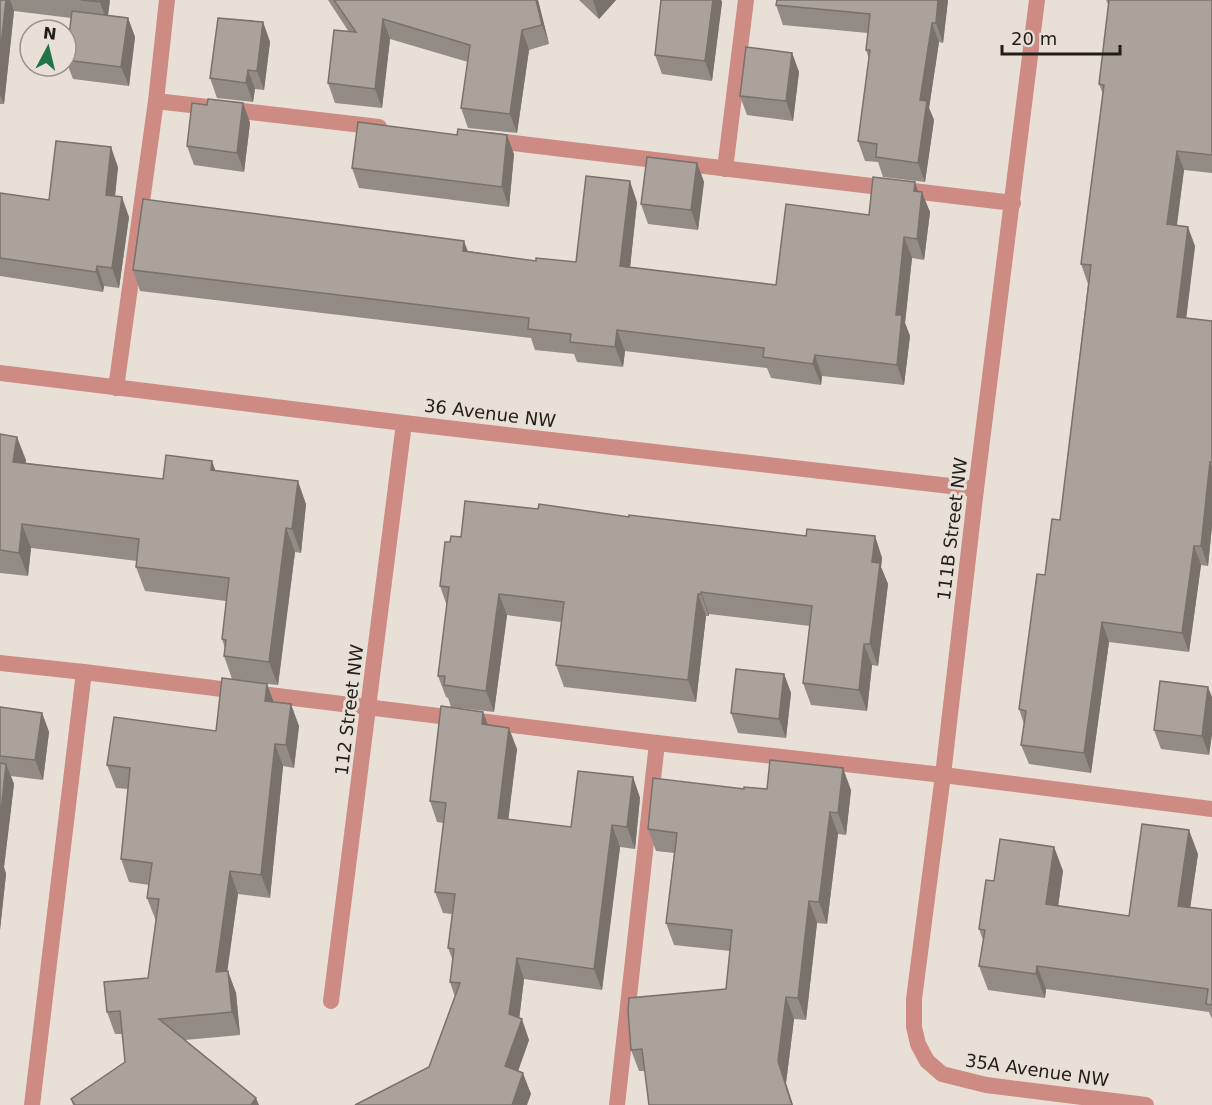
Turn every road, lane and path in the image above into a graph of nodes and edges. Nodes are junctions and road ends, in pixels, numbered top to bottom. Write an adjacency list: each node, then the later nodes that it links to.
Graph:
1 (167, 0): 4 (street)
2 (746, 0): 7 (street)
3 (1037, 0): 8 (street, 111B Street NW)
4 (156, 101): 5 (street); 10 (street)
5 (393, 129)
6 (476, 139): 7 (street)
7 (725, 169): 8 (street)
8 (1013, 203): 12 (street, 111B Street NW)
9 (0, 373): 10 (street, 36 Avenue NW)
10 (116, 388): 11 (street, 36 Avenue NW)
11 (404, 423): 12 (street, 36 Avenue NW); 15 (street, 112 Street NW)
12 (976, 489): 17 (street, 111B Street NW)
13 (0, 663): 14 (street)
14 (84, 672): 15 (street); 21 (street)
15 (369, 707): 16 (street); 19 (street, 112 Street NW)
16 (657, 743): 17 (street); 22 (street)
17 (943, 775): 18 (street); 20 (street, 111B Street NW)
18 (1212, 809)
19 (331, 1001)
20 (927, 1061): 23 (street, 35A Avenue NW)
21 (32, 1105)
22 (617, 1105)
23 (1146, 1105)

